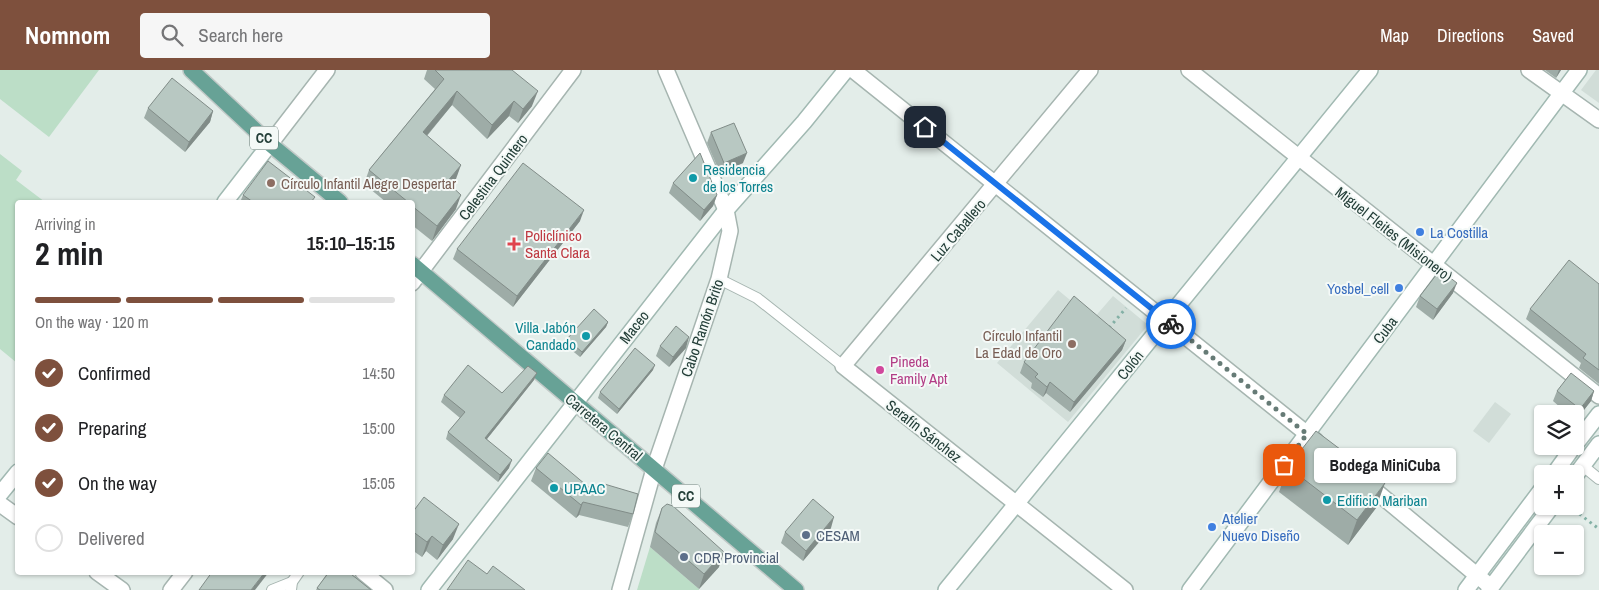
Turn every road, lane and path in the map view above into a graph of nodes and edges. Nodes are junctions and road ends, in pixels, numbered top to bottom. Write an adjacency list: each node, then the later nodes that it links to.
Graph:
1 (191, 70): 14 (main road, CC)
2 (327, 70): 14 (street)
3 (573, 70): 21 (street, Celestina Quintero)
4 (666, 70): 19 (street, Cabo Ramón Brito)
5 (846, 70): 19 (street, Maceo)
6 (853, 70): 16 (street)
7 (1090, 70): 16 (street, Luz Caballero)
8 (1189, 70): 15 (street, Miguel Fleites (Misionero))
9 (1370, 70): 15 (street, Colón)
10 (1529, 70): 12 (street)
11 (1579, 70): 12 (street, Cuba)
12 (1562, 92): 13 (street); 20 (street, Cuba)
13 (1599, 120)
14 (270, 144): 17 (street); 18 (main road, CC)
15 (1298, 159): 20 (street, Miguel Fleites (Misionero)); 24 (street, Colón)
16 (997, 184): 23 (street); 26 (street, Luz Caballero)
17 (227, 200)
18 (338, 200)
19 (726, 210): 22 (street, Cabo Ramón Brito); 28 (street, Maceo)
20 (1433, 265): 27 (street, Miguel Fleites (Misionero)); 30 (street, Cuba)
21 (416, 273): 28 (main road, Carretera Central / CC)
22 (719, 279): 26 (lane, Serafín Sánchez); 35 (street, Cabo Ramón Brito)
23 (1136, 296): 24 (street); 25 (path)
24 (1166, 321): 30 (street); 43 (street, Colón)
25 (1107, 330)
26 (843, 366): 43 (street, Serafín Sánchez)
27 (1599, 396)
28 (576, 403): 35 (main road, Carretera Central / CC); 59 (street, Maceo)
29 (1599, 414): 31 (street)
30 (1307, 434): 33 (street); 64 (street, Cuba)
31 (1584, 434)
32 (1599, 444): 34 (street)
33 (1329, 453)
34 (1583, 465)
35 (654, 469): 60 (street, Cabo Ramón Brito); 61 (main road, Carretera Central / CC)
36 (1351, 471): 52 (street)
37 (1584, 473): 39 (lane)
38 (15, 476): 40 (street)
39 (1599, 479)
40 (0, 494)
41 (1534, 499): 52 (street)
42 (0, 504): 44 (street)
43 (1017, 504): 62 (street, Colón); 63 (street, Serafín Sánchez)
44 (15, 515)
45 (1545, 515): 54 (street)
46 (1581, 515): 47 (path)
47 (1599, 529)
48 (101, 575): 55 (street)
49 (183, 575): 56 (street)
50 (297, 575): 53 (lane)
51 (367, 575): 58 (street)
52 (1476, 576): 54 (street); 65 (street)
53 (291, 586): 57 (lane)
54 (1492, 589)
55 (122, 590)
56 (172, 590)
57 (272, 590)
58 (386, 590)
59 (429, 590)
60 (620, 590)
61 (796, 590)
62 (946, 590)
63 (1125, 590)
64 (1190, 590)
65 (1466, 590)

